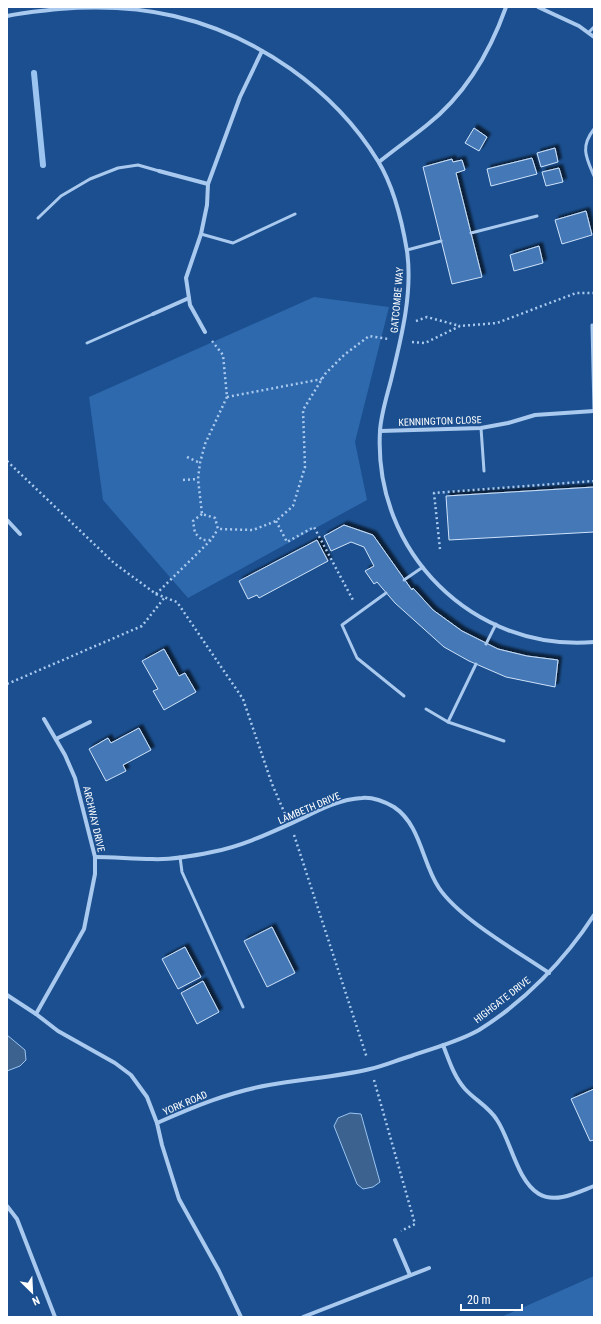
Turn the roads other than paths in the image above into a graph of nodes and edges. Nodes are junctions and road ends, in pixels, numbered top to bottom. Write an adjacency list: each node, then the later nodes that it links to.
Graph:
1 (506, 7): 10 (street)
2 (538, 7): 6 (street)
3 (129, 8): 4 (street, GATCOMBE WAY); 8 (street, GATCOMBE WAY)
4 (7, 16)
5 (594, 27): 6 (lane)
6 (589, 32): 7 (street)
7 (594, 37)
8 (262, 51): 10 (street, GATCOMBE WAY); 13 (street)
9 (594, 129): 12 (lane)
10 (378, 162): 20 (street, GATCOMBE WAY)
11 (159, 171): 13 (street); 16 (lane)
12 (594, 176)
13 (208, 184): 18 (street)
14 (295, 214): 18 (lane)
15 (537, 216): 17 (lane)
16 (38, 218)
17 (471, 233)
18 (200, 234): 21 (street)
19 (442, 241): 20 (lane)
20 (407, 250): 28 (street, GATCOMBE WAY)
21 (189, 298): 22 (street); 24 (street)
22 (153, 314): 25 (lane)
23 (592, 325): 26 (lane)
24 (205, 332)
25 (87, 343)
26 (594, 411): 27 (street, KENNINGTON CLOSE)
27 (481, 428): 28 (street, KENNINGTON CLOSE); 29 (lane)
28 (380, 430): 32 (street, GATCOMBE WAY)
29 (484, 471)
30 (7, 520): 31 (street)
31 (20, 534)
32 (423, 567): 33 (lane); 35 (street, GATCOMBE WAY)
33 (404, 580)
34 (386, 593): 39 (lane)
35 (496, 624): 36 (street, GATCOMBE WAY); 37 (lane)
36 (594, 642)
37 (486, 644)
38 (476, 664): 43 (lane)
39 (404, 696)
40 (426, 709): 43 (lane)
41 (44, 718): 44 (street, ARCHWAY DRIVE)
42 (90, 722): 44 (street)
43 (448, 722): 45 (lane)
44 (56, 740): 46 (street, ARCHWAY DRIVE)
45 (504, 741)
46 (95, 857): 47 (street, LAMBETH DRIVE); 52 (street, ARCHWAY DRIVE)
47 (180, 857): 49 (street, LAMBETH DRIVE); 51 (lane)
48 (594, 915): 49 (street, HIGHGATE DRIVE)
49 (549, 972): 53 (street, HIGHGATE DRIVE)
50 (7, 995): 52 (street, YORK ROAD)
51 (243, 1007)
52 (36, 1014): 55 (street, YORK ROAD)
53 (443, 1045): 54 (street, HIGHGATE DRIVE); 56 (street)
54 (371, 1069): 55 (street, YORK ROAD)
55 (157, 1123): 62 (street)
56 (594, 1186)
57 (7, 1206): 61 (street)
58 (396, 1240): 60 (street)
59 (429, 1268): 60 (street)
60 (410, 1275): 63 (street)
61 (55, 1317)
62 (241, 1317)
63 (302, 1317)

